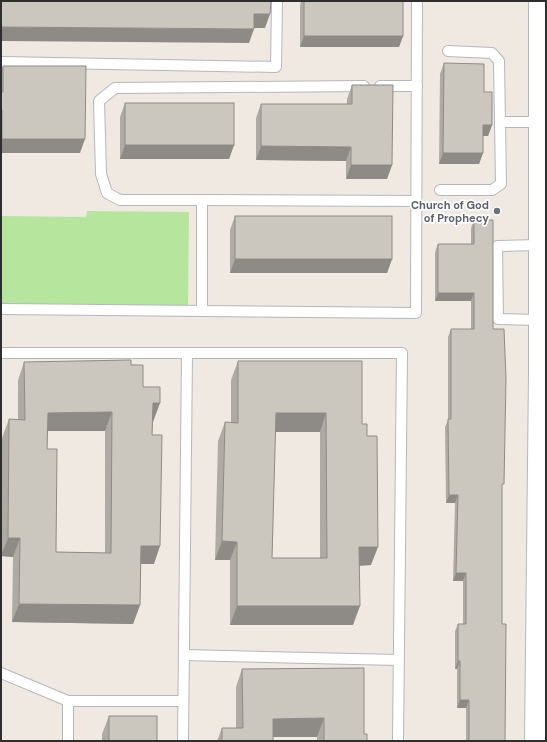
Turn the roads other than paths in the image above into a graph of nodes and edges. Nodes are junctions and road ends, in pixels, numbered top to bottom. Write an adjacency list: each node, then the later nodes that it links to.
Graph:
1 (276, 1): 5 (lane)
2 (417, 1): 6 (lane)
3 (539, 1): 8 (street)
4 (448, 51): 7 (lane)
5 (1, 62)
6 (417, 86): 10 (lane); 11 (lane)
7 (501, 122): 8 (lane); 9 (lane)
8 (542, 122): 12 (street)
9 (440, 190)
10 (202, 200): 11 (lane); 14 (lane)
11 (416, 201): 14 (lane)
12 (539, 245): 15 (street); 15 (lane)
13 (1, 309): 14 (lane)
14 (202, 311)
15 (539, 320): 18 (street)
16 (1, 353): 17 (lane)
17 (187, 353): 20 (lane); 21 (lane)
18 (543, 373): 19 (street)
19 (542, 526): 28 (street)
20 (184, 655): 21 (lane); 24 (lane)
21 (399, 660): 27 (lane)
22 (1, 673): 23 (lane)
23 (68, 700): 24 (lane); 25 (lane)
24 (184, 700): 26 (lane)
25 (68, 741)
26 (183, 741)
27 (398, 741)
28 (535, 741)

